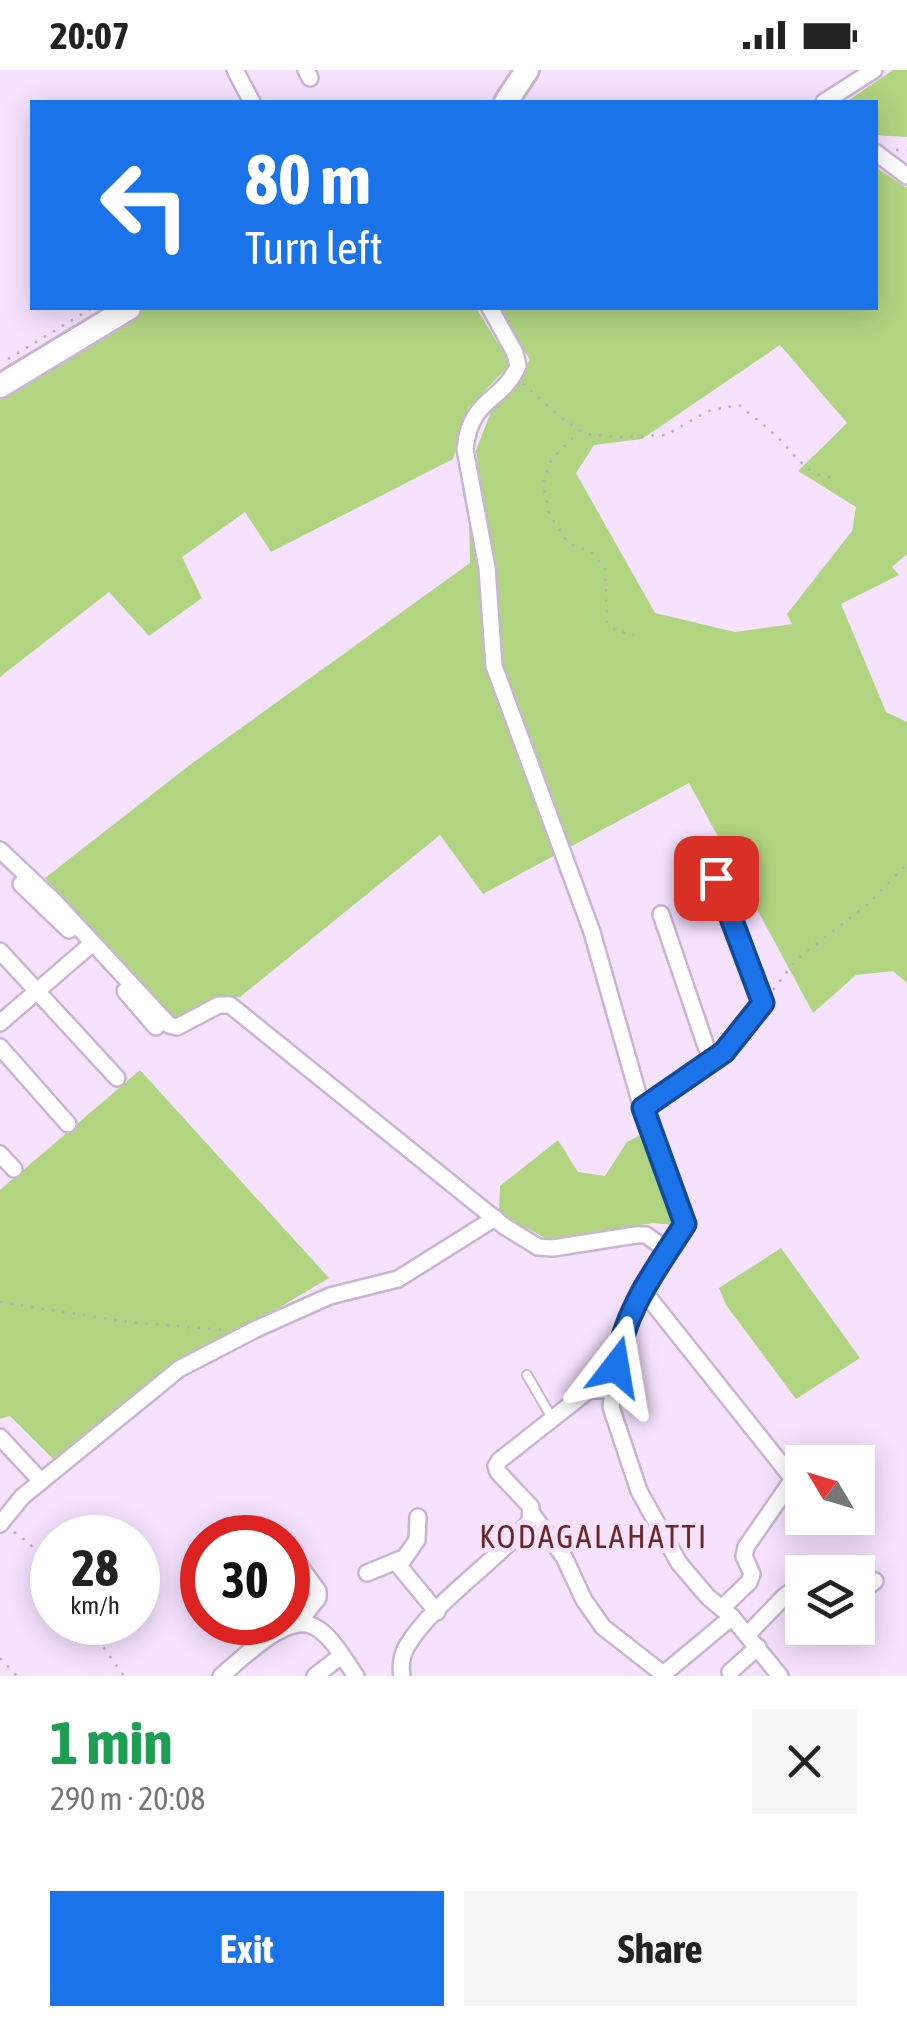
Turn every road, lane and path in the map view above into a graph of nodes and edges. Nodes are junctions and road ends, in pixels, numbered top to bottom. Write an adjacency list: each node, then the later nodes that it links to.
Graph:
1 (235, 70): 4 (street)
2 (528, 70): 5 (street)
3 (874, 70): 6 (street)
4 (251, 100)
5 (507, 100)
6 (827, 100)
7 (878, 154): 8 (street)
8 (907, 176)
9 (89, 310): 12 (path)
10 (127, 310): 14 (street)
11 (491, 310): 13 (street)
12 (0, 364)
13 (514, 376): 15 (path); 32 (street)
14 (0, 386)
15 (580, 430): 16 (path); 17 (path)
16 (832, 477)
17 (634, 635)
18 (0, 850): 36 (street)
19 (0, 863): 23 (street)
20 (907, 864): 26 (path)
21 (716, 878): 26 (street)
22 (660, 914): 30 (street)
23 (86, 948): 25 (street); 28 (street)
24 (0, 951): 25 (street)
25 (37, 991): 27 (street); 31 (street)
26 (763, 1003): 30 (street)
27 (0, 1023)
28 (156, 1027)
29 (0, 1047): 33 (street)
30 (712, 1060): 32 (street)
31 (117, 1078)
32 (643, 1108): 37 (street)
33 (68, 1124)
34 (0, 1154): 35 (street)
35 (14, 1169)
36 (494, 1218): 37 (street); 40 (street)
37 (666, 1250): 38 (street)
38 (641, 1288): 42 (street); 56 (street)
39 (0, 1302): 40 (path)
40 (250, 1332): 45 (street)
41 (527, 1376): 43 (lane)
42 (614, 1390): 43 (street); 56 (street)
43 (552, 1418): 46 (street)
44 (0, 1437): 45 (street)
45 (40, 1481): 48 (street)
46 (532, 1514): 55 (street); 64 (street)
47 (418, 1517): 50 (street)
48 (1, 1524): 49 (path)
49 (30, 1544)
50 (401, 1559): 51 (street); 55 (street)
51 (368, 1572)
52 (310, 1580): 54 (street)
53 (785, 1596): 58 (street)
54 (310, 1608)
55 (437, 1612): 70 (street)
56 (728, 1613): 58 (street); 64 (street)
57 (310, 1625): 61 (street)
58 (753, 1641): 63 (street); 71 (street)
59 (102, 1645): 66 (path)
60 (260, 1645): 67 (street)
61 (341, 1656): 68 (street); 69 (street)
62 (0, 1658): 65 (path)
63 (730, 1672)
64 (662, 1675)
65 (17, 1676)
66 (124, 1676)
67 (221, 1676)
68 (315, 1676)
69 (356, 1676)
70 (402, 1676)
71 (780, 1676)

